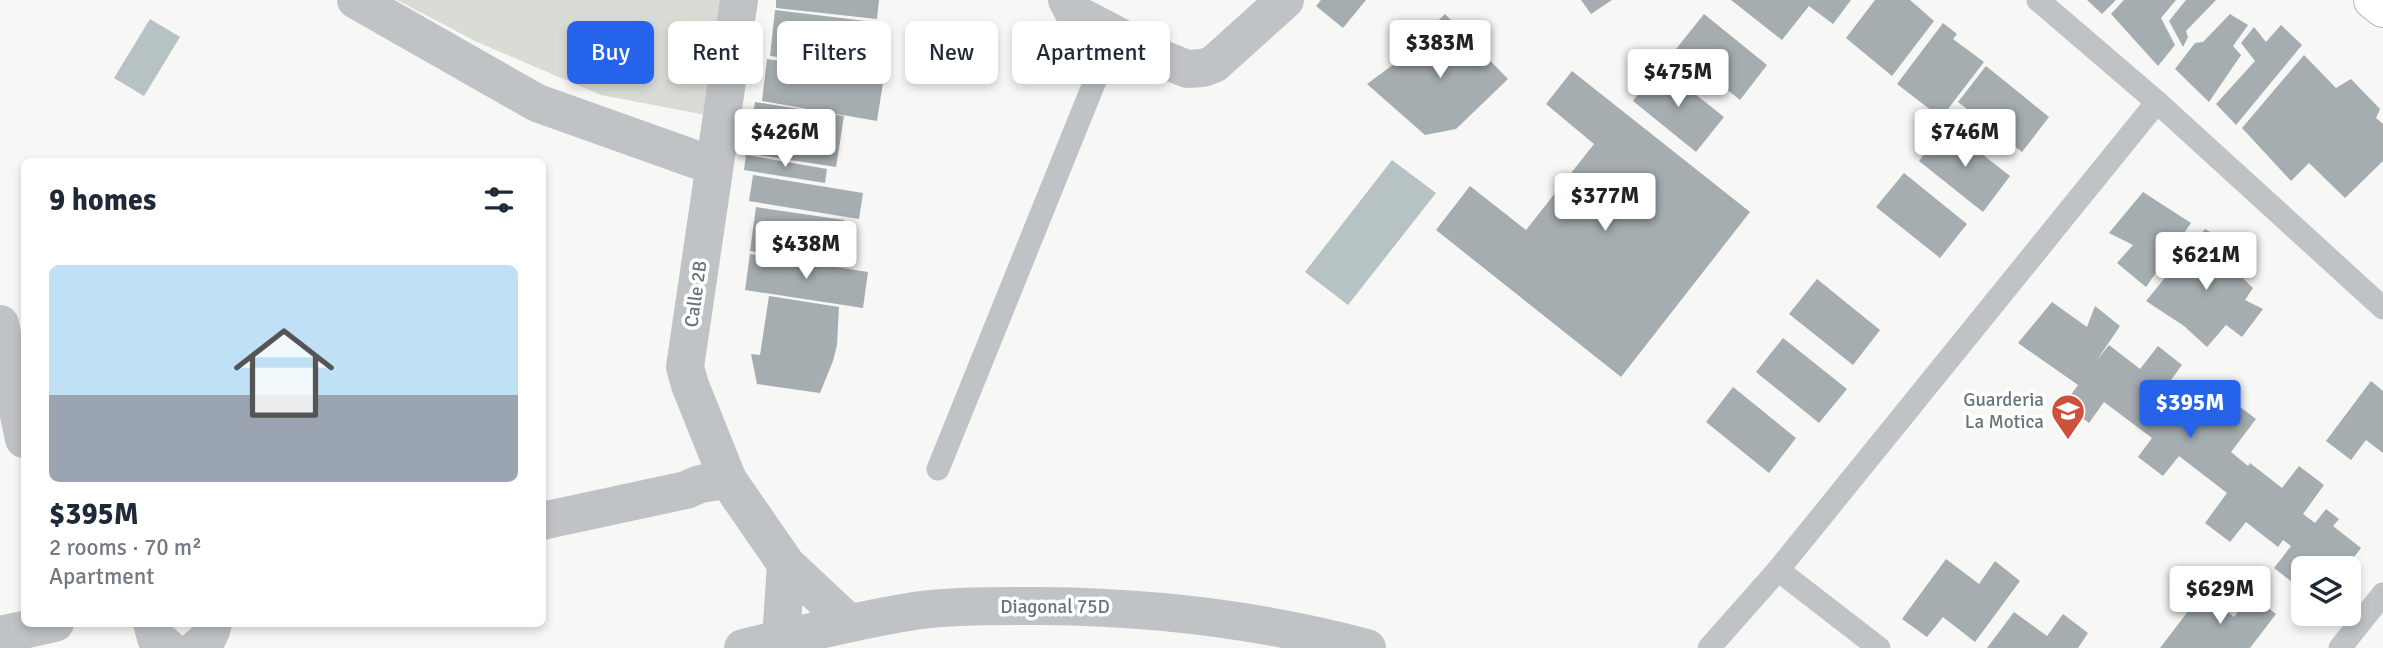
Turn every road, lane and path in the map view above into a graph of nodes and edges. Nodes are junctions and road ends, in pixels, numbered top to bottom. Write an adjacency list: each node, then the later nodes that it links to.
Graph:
1 (356, 0): 12 (street)
2 (739, 0): 12 (street, Calle 2B)
3 (1067, 0): 8 (street)
4 (1285, 0): 9 (street)
5 (2038, 0): 11 (lane)
6 (2373, 0): 7 (main road)
7 (2383, 9)
8 (1089, 21)
9 (1170, 61)
10 (1094, 84): 16 (lane)
11 (2157, 102): 13 (lane); 20 (lane)
12 (714, 166): 17 (street, Calle 2B)
13 (2383, 308)
14 (0, 324): 15 (street)
15 (21, 425)
16 (938, 469)
17 (728, 480): 18 (street); 19 (street, Calle 2B)
18 (546, 520)
19 (786, 564): 22 (street, Calle 2B); 27 (street)
20 (1778, 570): 32 (lane); 33 (lane)
21 (2383, 594): 34 (lane)
22 (849, 623): 27 (street, Diagonal 75D); 31 (street, Diagonal 75D)
23 (37, 627): 26 (street)
24 (153, 627): 28 (street)
25 (213, 627): 29 (street)
26 (0, 635)
27 (781, 639): 30 (street, Diagonal 75D)
28 (168, 648)
29 (197, 648)
30 (743, 648)
31 (1367, 648)
32 (1709, 648)
33 (1878, 648)
34 (2340, 648)

